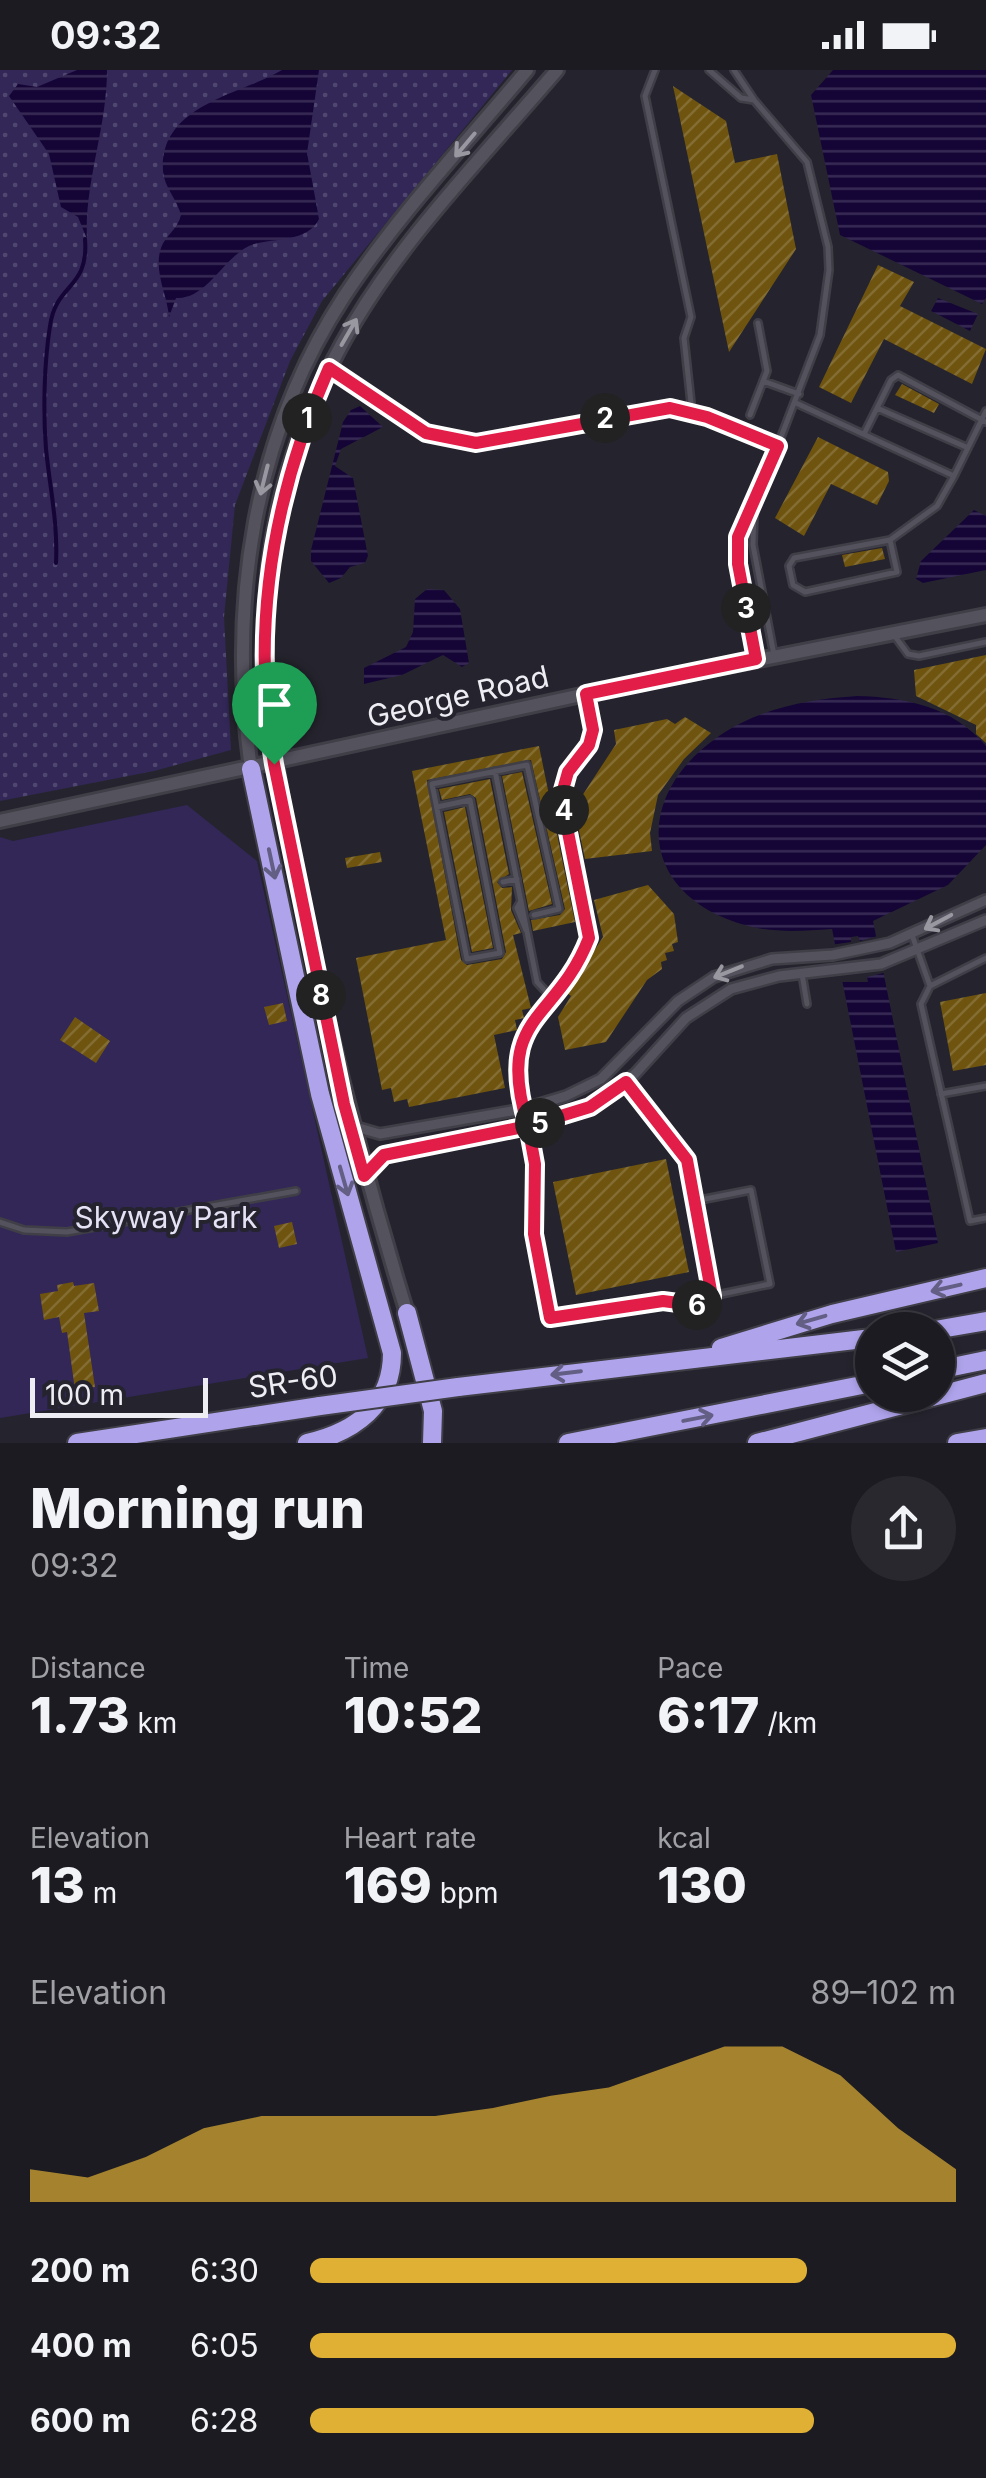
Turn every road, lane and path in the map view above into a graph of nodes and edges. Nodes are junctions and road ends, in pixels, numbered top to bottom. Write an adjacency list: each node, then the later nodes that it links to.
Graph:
1 (527, 70): 30 (main road, one-way to 30)
2 (557, 70): 8 (main road, one-way to 2)
3 (654, 70): 14 (lane)
4 (709, 70): 6 (lane)
5 (734, 70): 6 (lane)
6 (754, 100): 10 (lane)
7 (758, 323): 9 (lane)
8 (329, 368): 14 (lane); 29 (main road)
9 (762, 381): 10 (lane); 15 (lane)
10 (799, 394): 11 (lane)
11 (796, 402): 17 (lane); 18 (lane)
12 (877, 408): 16 (lane); 17 (lane); 19 (lane)
13 (986, 411): 16 (lane)
14 (692, 412): 18 (lane)
15 (750, 414)
16 (984, 420): 19 (lane)
17 (864, 434): 20 (lane)
18 (778, 446): 21 (lane)
19 (967, 448): 20 (lane)
20 (954, 476): 22 (lane)
21 (755, 505): 26 (lane); 27 (lane)
22 (890, 540): 22 (lane)
23 (986, 615): 24 (main road, George Road)
24 (892, 632): 25 (lane); 26 (main road, George Road)
25 (984, 642)
26 (774, 655): 27 (main road, George Road)
27 (756, 659): 28 (main road, George Road)
28 (586, 694): 29 (main road, George Road); 44 (lane)
29 (274, 764): 30 (main road, George Road); 50 (main road)
30 (251, 769): 33 (main road, George Road); 70 (highway, one-way to 70)
31 (496, 772): 32 (lane); 34 (lane); 37 (lane)
32 (437, 807): 32 (lane)
33 (0, 821)
34 (517, 879): 35 (lane); 44 (lane)
35 (502, 882)
36 (986, 900): 39 (street, one-way to 39)
37 (534, 915)
38 (986, 920): 40 (street)
39 (912, 935): 40 (lane); 49 (street, one-way to 49)
40 (918, 951): 42 (street); 43 (lane)
41 (986, 958): 43 (lane)
42 (802, 974): 45 (lane); 46 (street)
43 (930, 986): 48 (lane)
44 (552, 996): 49 (lane)
45 (807, 1004)
46 (626, 1082): 51 (street); 54 (lane)
47 (986, 1086): 48 (lane)
48 (941, 1094): 55 (lane)
49 (523, 1109): 50 (street); 51 (lane)
50 (350, 1125): 52 (main road)
51 (528, 1126): 52 (street); 58 (lane)
52 (364, 1176): 59 (main road)
53 (296, 1191): 56 (lane)
54 (694, 1201): 58 (lane); 58 (lane)
55 (986, 1218)
56 (0, 1222)
57 (986, 1278): 63 (highway, one-way to 63)
58 (712, 1296)
59 (407, 1314): 71 (highway)
60 (986, 1321): 61 (highway)
61 (955, 1326)
62 (855, 1340): 63 (highway)
63 (698, 1357): 69 (highway, SR-60 / SR-60, one-way to 69, bridge)
64 (986, 1360): 65 (highway)
65 (955, 1366)
66 (986, 1383): 73 (highway)
67 (855, 1386): 72 (highway, one-way to 67)
68 (986, 1438): 74 (highway)
69 (77, 1443)
70 (307, 1443)
71 (432, 1443)
72 (568, 1443)
73 (757, 1443)
74 (957, 1443)

